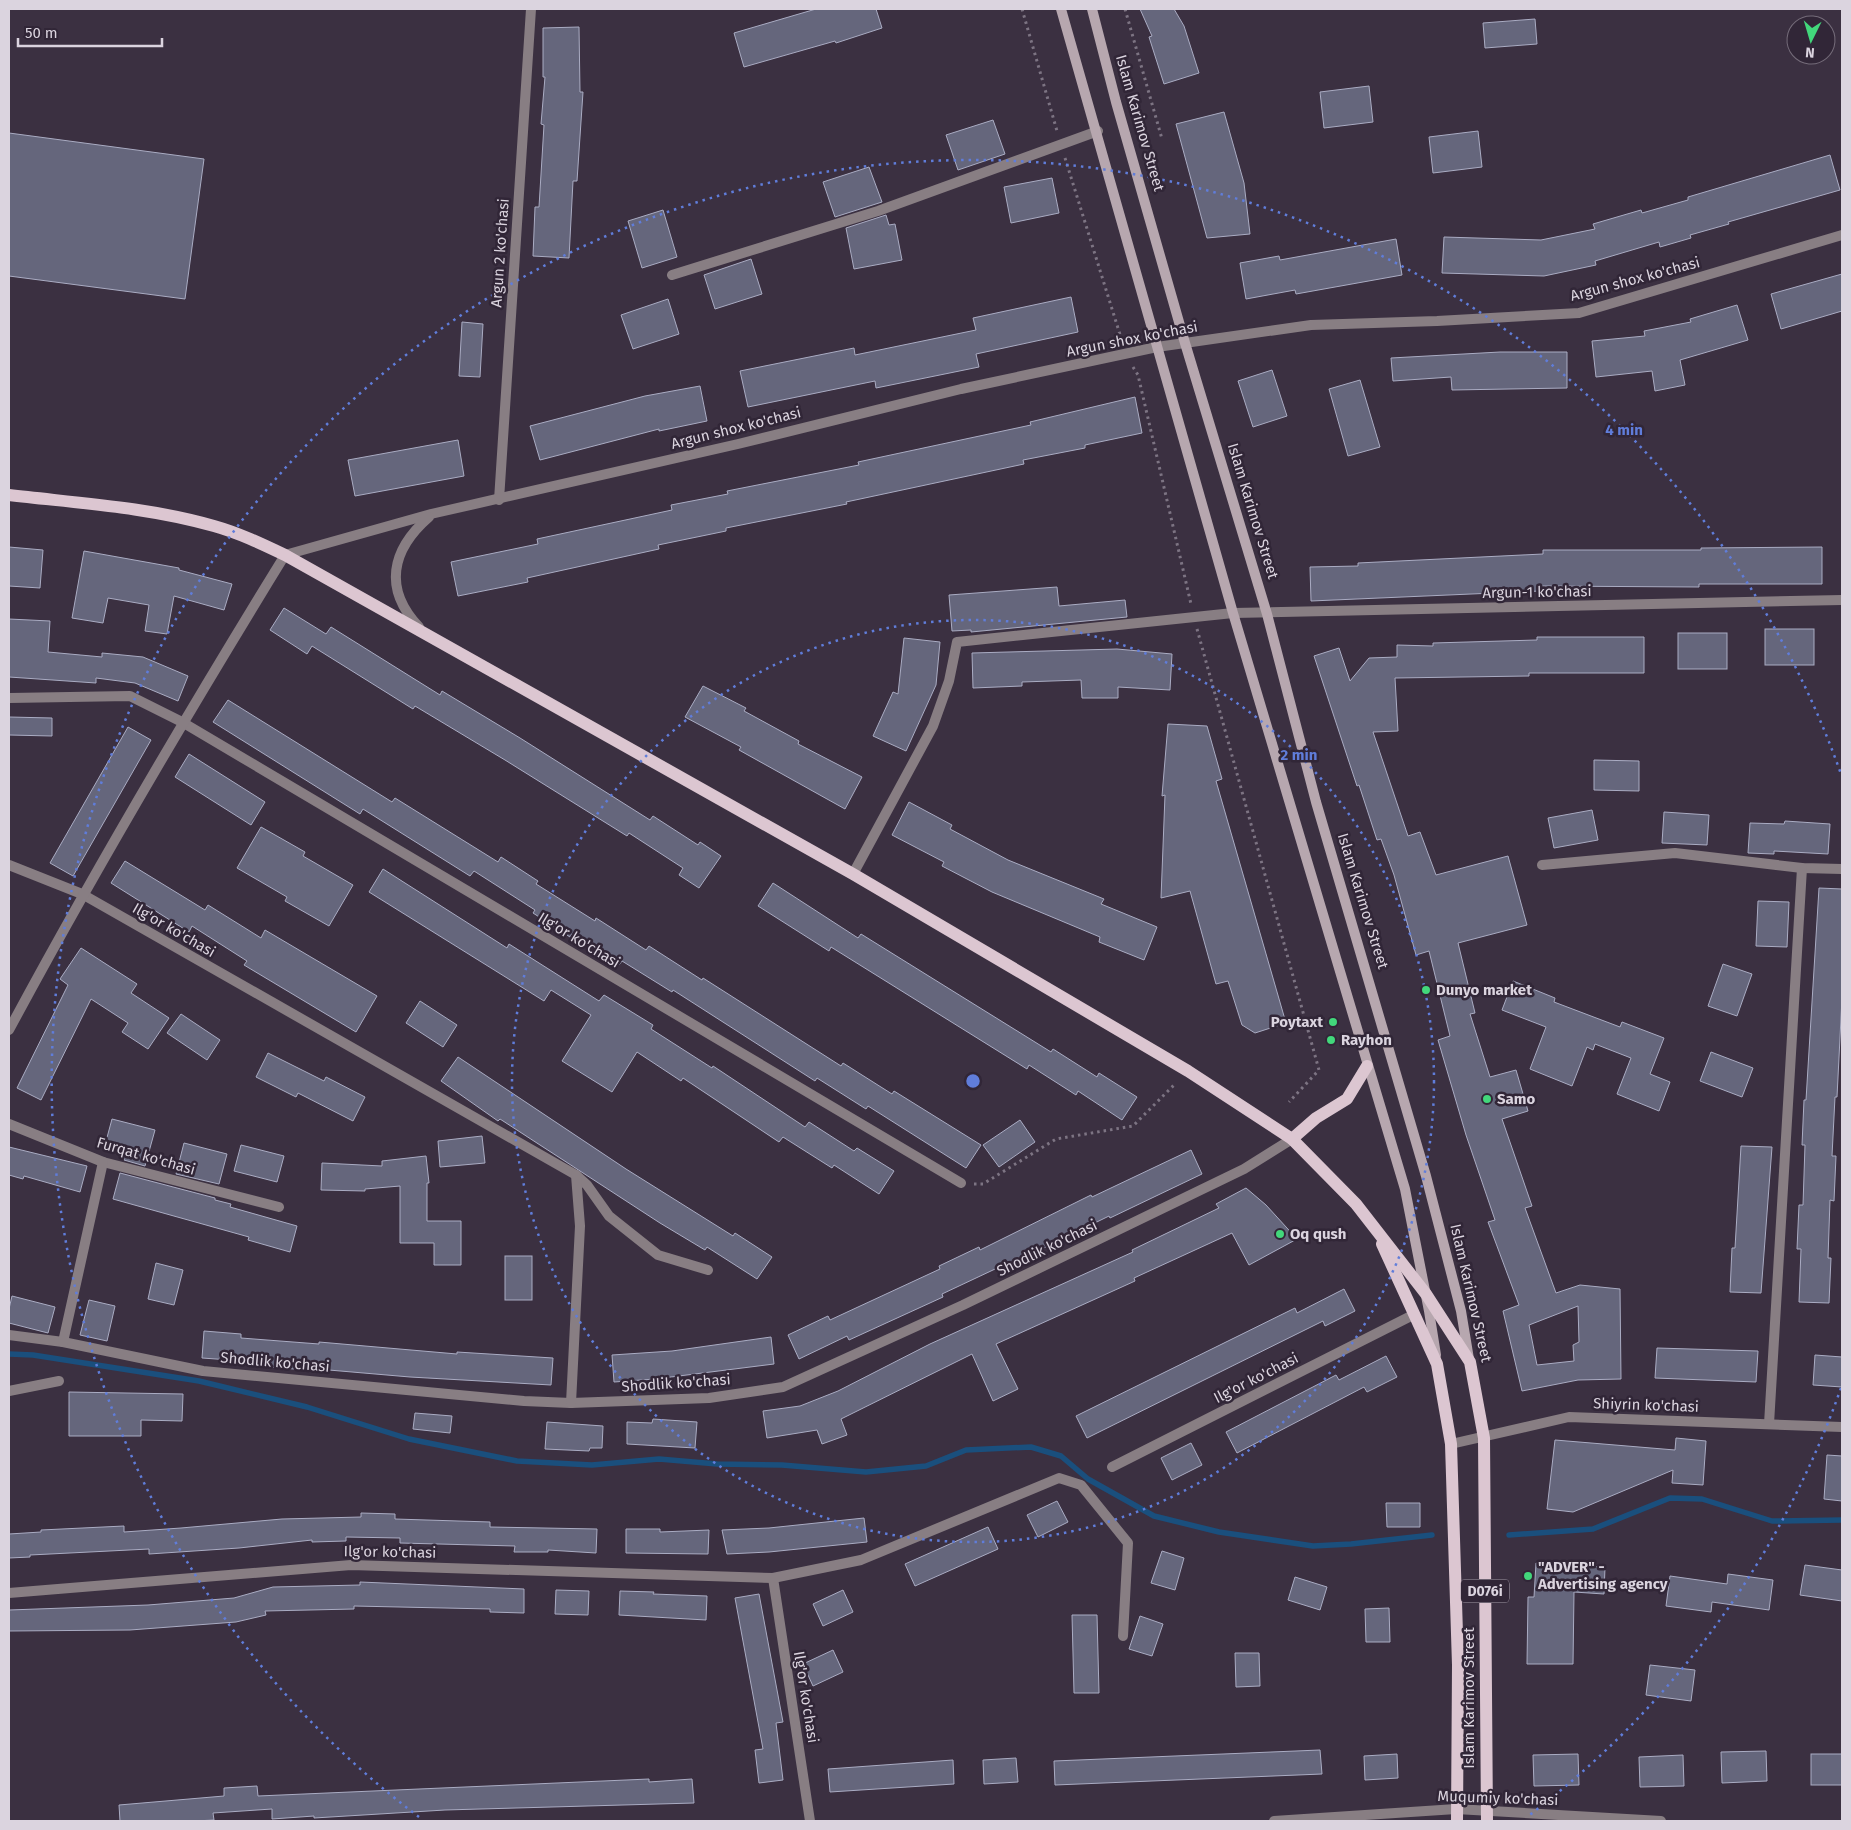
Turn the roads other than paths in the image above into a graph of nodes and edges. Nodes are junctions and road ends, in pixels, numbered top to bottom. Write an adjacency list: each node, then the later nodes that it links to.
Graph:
1 (531, 9): 10 (street, Argun 2 ko'chasi)
2 (1061, 9): 4 (main road, D076i)
3 (1092, 9): 7 (main road, Islam Karimov Street / D076i)
4 (1098, 131): 6 (street); 8 (main road, D076i)
5 (1842, 235): 7 (street, Argun shox ko'chasi)
6 (672, 275)
7 (1186, 343): 8 (street, Argun shox ko'chasi); 15 (main road, Islam Karimov Street / D076i)
8 (1157, 347): 10 (street, Argun shox ko'chasi); 14 (main road, D076i)
9 (9, 495): 12 (main road)
10 (499, 500): 11 (street, Argun shox ko'chasi)
11 (431, 514): 12 (street, Argun shox ko'chasi); 16 (street)
12 (285, 555): 16 (main road); 18 (street)
13 (1842, 600): 15 (street, Argun-1 ko'chasi)
14 (1234, 613): 15 (street, Argun-1 ko'chasi); 23 (street, Argun-1 ko'chasi); 26 (main road, D076i)
15 (1267, 614): 39 (main road, Islam Karimov Street / D076i)
16 (423, 632): 23 (main road)
17 (9, 698): 18 (street, Ilg'or ko'chasi)
18 (182, 722): 24 (street); 31 (street, Ilg'or ko'chasi)
19 (9, 865): 24 (street, Ilg'or ko'chasi)
20 (1542, 865): 21 (street)
21 (1802, 868): 22 (street); 44 (street)
22 (1842, 869)
23 (853, 874): 28 (main road)
24 (82, 894): 25 (street); 30 (street, Ilg'or ko'chasi)
25 (9, 1030)
26 (1367, 1066): 28 (main road); 35 (main road, D076i)
27 (9, 1124): 29 (street, Furqat ko'chasi)
28 (1292, 1139): 33 (main road); 43 (street, Shodlik ko'chasi)
29 (104, 1162): 32 (street, Furqat ko'chasi); 38 (street)
30 (576, 1175): 34 (street, Ilg'or ko'chasi); 43 (street)
31 (961, 1183)
32 (279, 1207)
33 (1376, 1228): 35 (main road); 36 (main road, Islam Karimov Street)
34 (708, 1270)
35 (1426, 1294): 39 (main road); 40 (main road, D076i)
36 (1413, 1315): 40 (main road, Islam Karimov Street); 48 (street, Ilg'or ko'chasi)
37 (9, 1335): 38 (street, Shodlik ko'chasi)
38 (63, 1342): 43 (street, Shodlik ko'chasi)
39 (1470, 1362): 46 (main road, Islam Karimov Street / D076i)
40 (1437, 1364): 47 (main road, Islam Karimov Street / D076i)
41 (59, 1381): 42 (street)
42 (9, 1391)
43 (571, 1403)
44 (1769, 1424): 45 (street, Shiyrin ko'chasi); 46 (street, Shiyrin ko'chasi)
45 (1842, 1427)
46 (1484, 1438): 47 (street, Shiyrin ko'chasi); 53 (main road, Islam Karimov Street / D076i)
47 (1451, 1444): 52 (main road, Islam Karimov Street / D076i)
48 (1112, 1467)
49 (772, 1578): 50 (street, Ilg'or ko'chasi); 51 (street, Ilg'or ko'chasi); 54 (street, Ilg'or ko'chasi)
50 (9, 1593)
51 (1122, 1636)
52 (1456, 1815): 53 (street, Muqumiy ko'chasi); 55 (street, Muqumiy ko'chasi)
53 (1486, 1815): 56 (street, Muqumiy ko'chasi)
54 (810, 1821)
55 (1274, 1821)
56 (1661, 1821)

